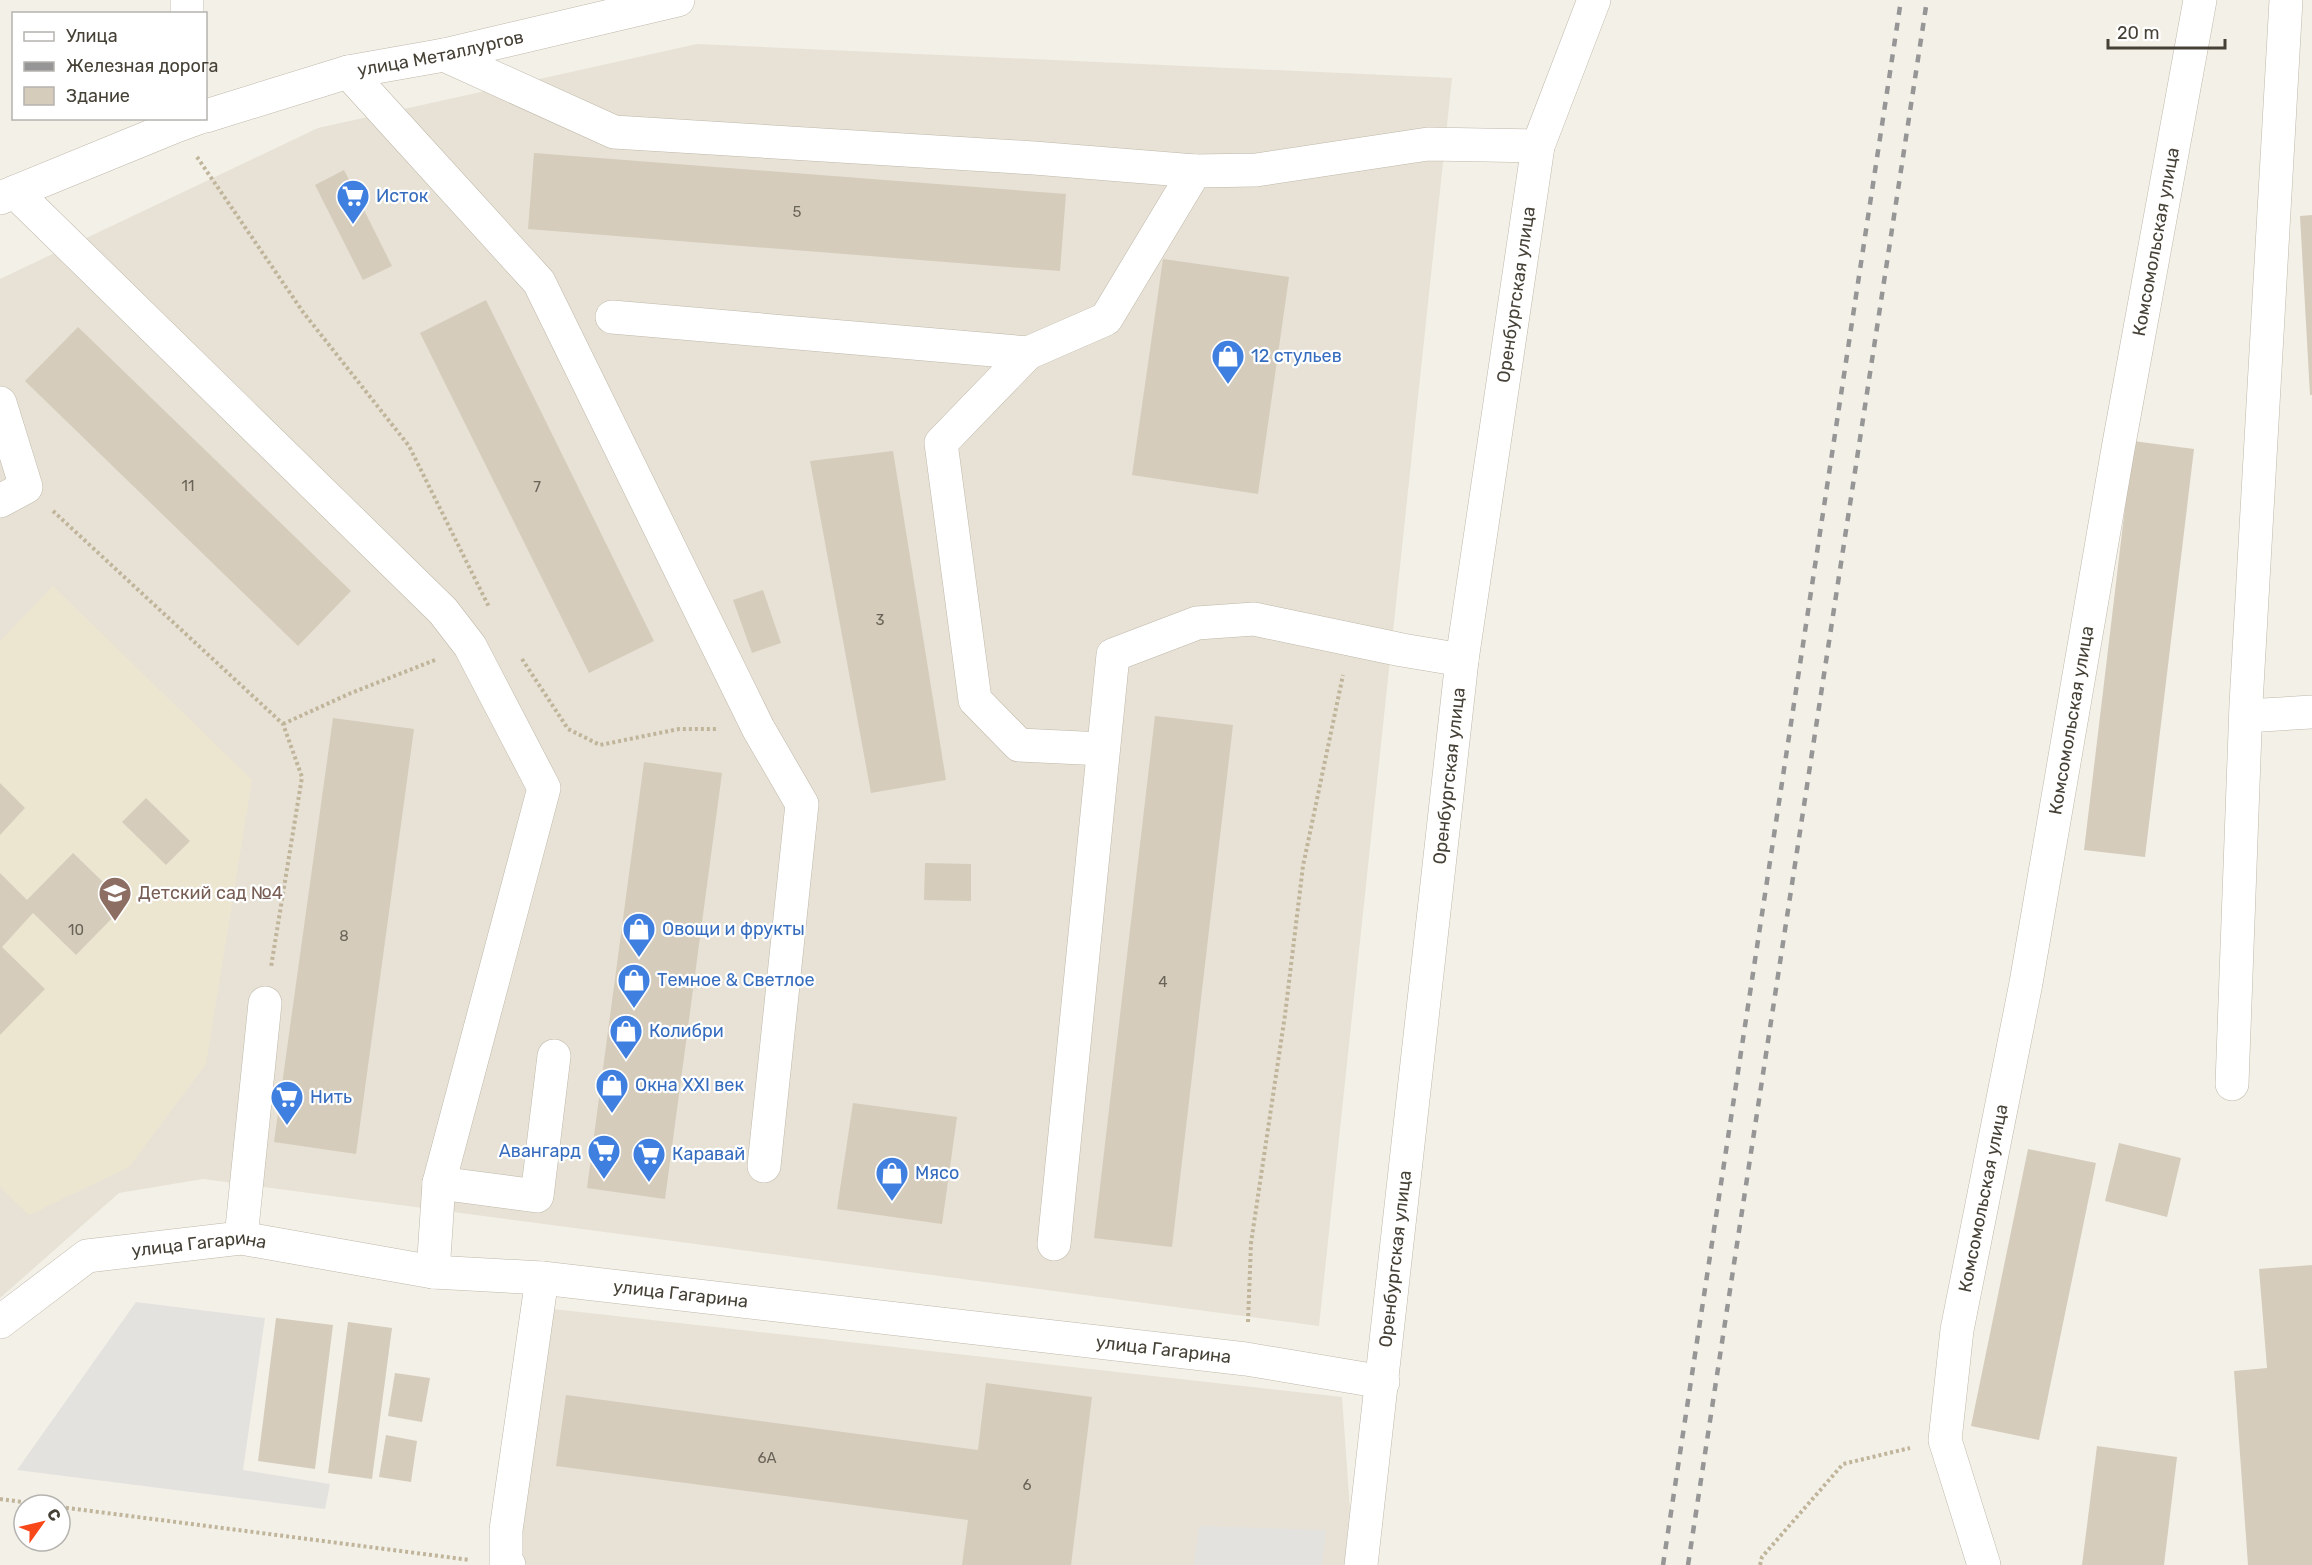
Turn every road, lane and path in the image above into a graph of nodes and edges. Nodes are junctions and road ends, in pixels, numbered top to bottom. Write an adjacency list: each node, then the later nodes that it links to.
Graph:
1 (678, 0): 5 (street, улица Металлургов)
2 (1593, 0): 9 (street, Оренбургская улица)
3 (2200, 0): 37 (street, Комсомольская улица)
4 (2286, 0): 21 (street)
5 (444, 55): 6 (street, улица Металлургов); 10 (street)
6 (348, 72): 7 (street, улица Металлургов); 23 (street)
7 (207, 115)
8 (189, 120): 11 (street, улица Металлургов); 17 (path)
9 (1538, 146): 10 (street); 19 (street, Оренбургская улица)
10 (1195, 171): 13 (street)
11 (7, 195): 17 (street)
12 (612, 317): 13 (street)
13 (1028, 353): 24 (street)
14 (0, 403): 15 (street)
15 (13, 494): 22 (path)
16 (1351, 639): 19 (street); 24 (street); 35 (path)
17 (470, 646): 22 (path); 29 (street)
18 (517, 652): 23 (path)
19 (1462, 660): 36 (street, Оренбургская улица)
20 (2312, 711): 21 (street)
21 (2246, 716): 27 (street)
22 (283, 724): 25 (path)
23 (758, 728): 28 (street)
24 (1103, 748): 31 (street)
25 (265, 1003): 30 (street)
26 (554, 1056): 29 (street)
27 (2232, 1084)
28 (764, 1166)
29 (439, 1183): 32 (street)
30 (241, 1238): 32 (street, улица Гагарина); 34 (street, улица Гагарина)
31 (1054, 1244)
32 (433, 1272): 33 (street, улица Гагарина)
33 (542, 1278): 35 (street, улица Гагарина); 39 (street)
34 (0, 1322)
35 (1246, 1359): 36 (street, улица Гагарина)
36 (1383, 1382): 40 (street, Оренбургская улица)
37 (1945, 1440): 41 (path); 42 (street)
38 (72, 1509): 39 (path)
39 (507, 1565)
40 (1361, 1565)
41 (1760, 1565)
42 (1984, 1565)

